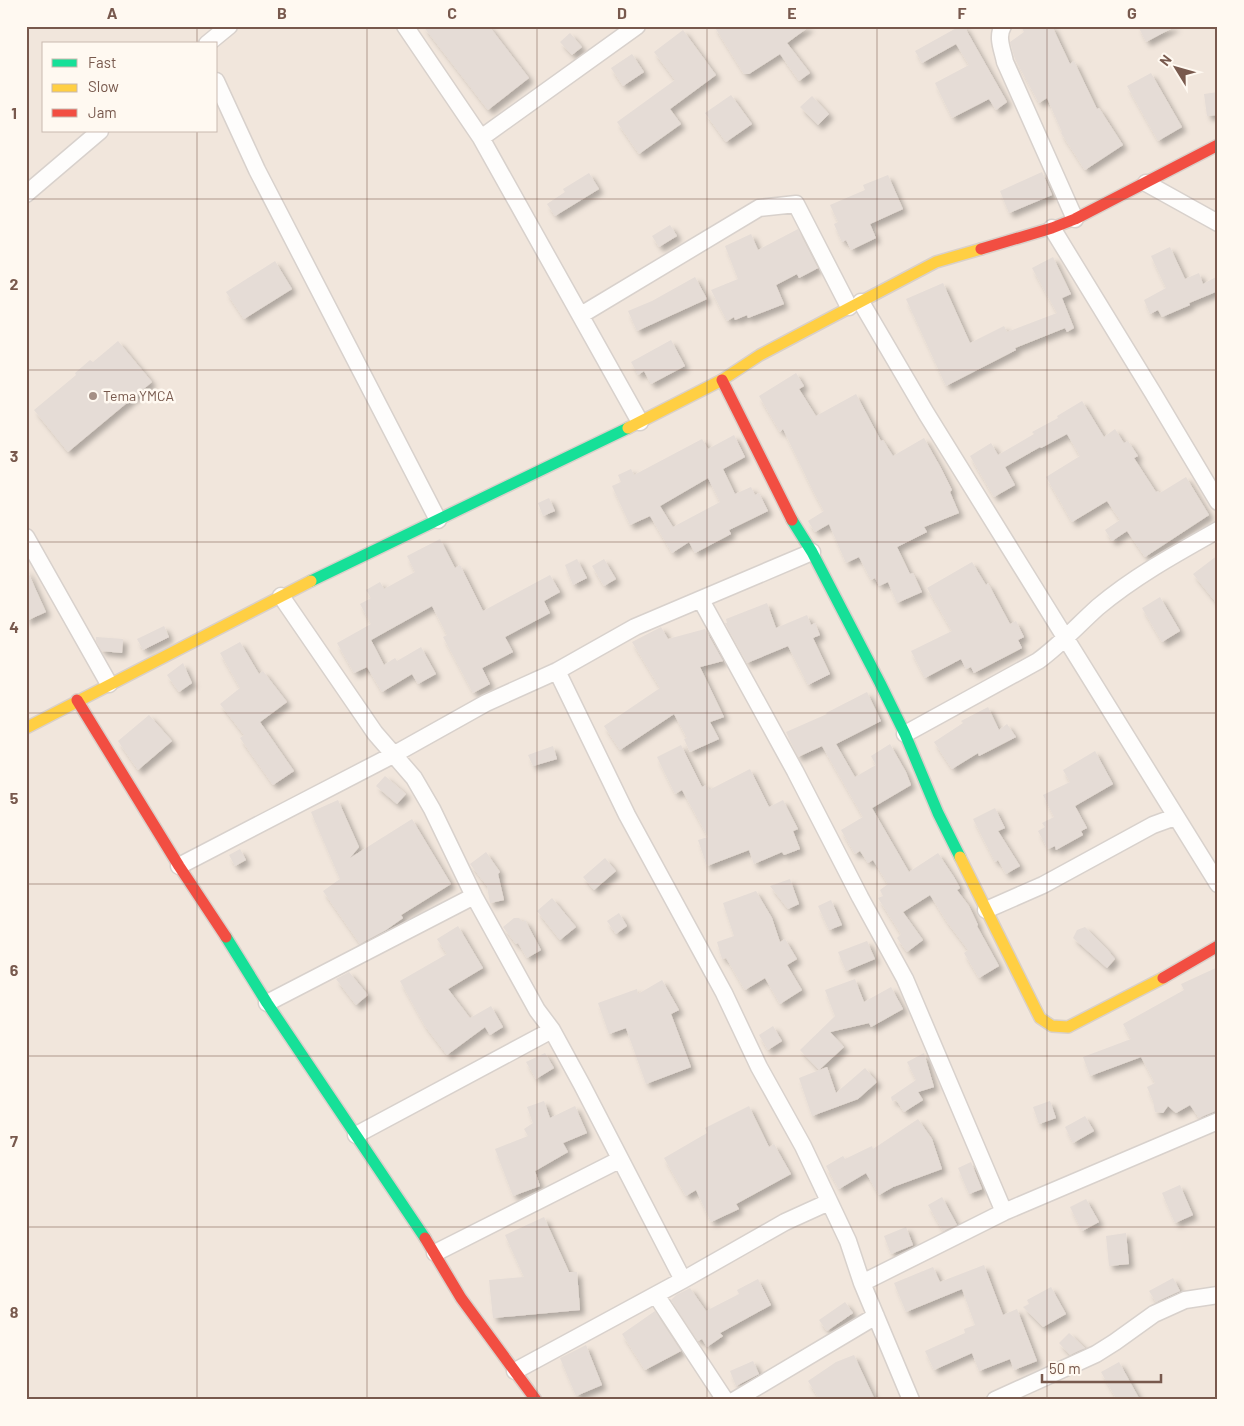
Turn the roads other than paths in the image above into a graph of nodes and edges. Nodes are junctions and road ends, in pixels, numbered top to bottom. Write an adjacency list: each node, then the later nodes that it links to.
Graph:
1 (405, 26): 8 (street)
2 (637, 26): 8 (street)
3 (1003, 26): 12 (street)
4 (222, 28): 5 (street)
5 (209, 42)
6 (218, 84): 20 (street)
7 (99, 132): 11 (street)
8 (480, 138): 16 (street)
9 (1218, 145): 10 (street)
10 (1146, 183): 12 (street); 13 (street)
11 (26, 194)
12 (1075, 219): 14 (street)
13 (1218, 223)
14 (1052, 228): 15 (street); 19 (street)
15 (855, 304): 16 (street); 17 (street); 26 (street)
16 (581, 315): 18 (street)
17 (722, 380): 18 (street); 23 (street)
18 (640, 422): 20 (street)
19 (1218, 502)
20 (438, 520): 24 (street)
21 (1218, 530): 26 (street)
22 (26, 537): 28 (street)
23 (812, 552): 25 (street); 31 (street)
24 (282, 596): 28 (street); 32 (street)
25 (701, 600): 27 (street); 45 (street)
26 (1066, 637): 31 (street); 33 (street)
27 (557, 671): 32 (street); 44 (street)
28 (109, 684): 29 (street)
29 (77, 700): 30 (street); 34 (street)
30 (26, 728)
31 (905, 734): 37 (street)
32 (393, 754): 34 (street); 36 (street)
33 (1175, 817): 35 (street); 37 (street)
34 (179, 866): 39 (street)
35 (1218, 884)
36 (474, 896): 39 (street); 40 (street)
37 (986, 910): 38 (street)
38 (1218, 946)
39 (267, 1003): 42 (street)
40 (552, 1030): 42 (street); 43 (street)
41 (1218, 1121): 45 (street)
42 (356, 1135): 46 (street)
43 (619, 1160): 46 (street); 47 (street)
44 (829, 1202): 47 (street); 48 (street)
45 (1004, 1212): 48 (street)
46 (435, 1253): 52 (street)
47 (682, 1280): 49 (street)
48 (862, 1283): 51 (street)
49 (656, 1295): 52 (street); 54 (street)
50 (1218, 1295): 57 (street)
51 (876, 1316): 55 (street); 56 (street)
52 (515, 1371): 53 (street)
53 (536, 1400)
54 (725, 1400)
55 (734, 1400)
56 (911, 1400)
57 (995, 1400)

